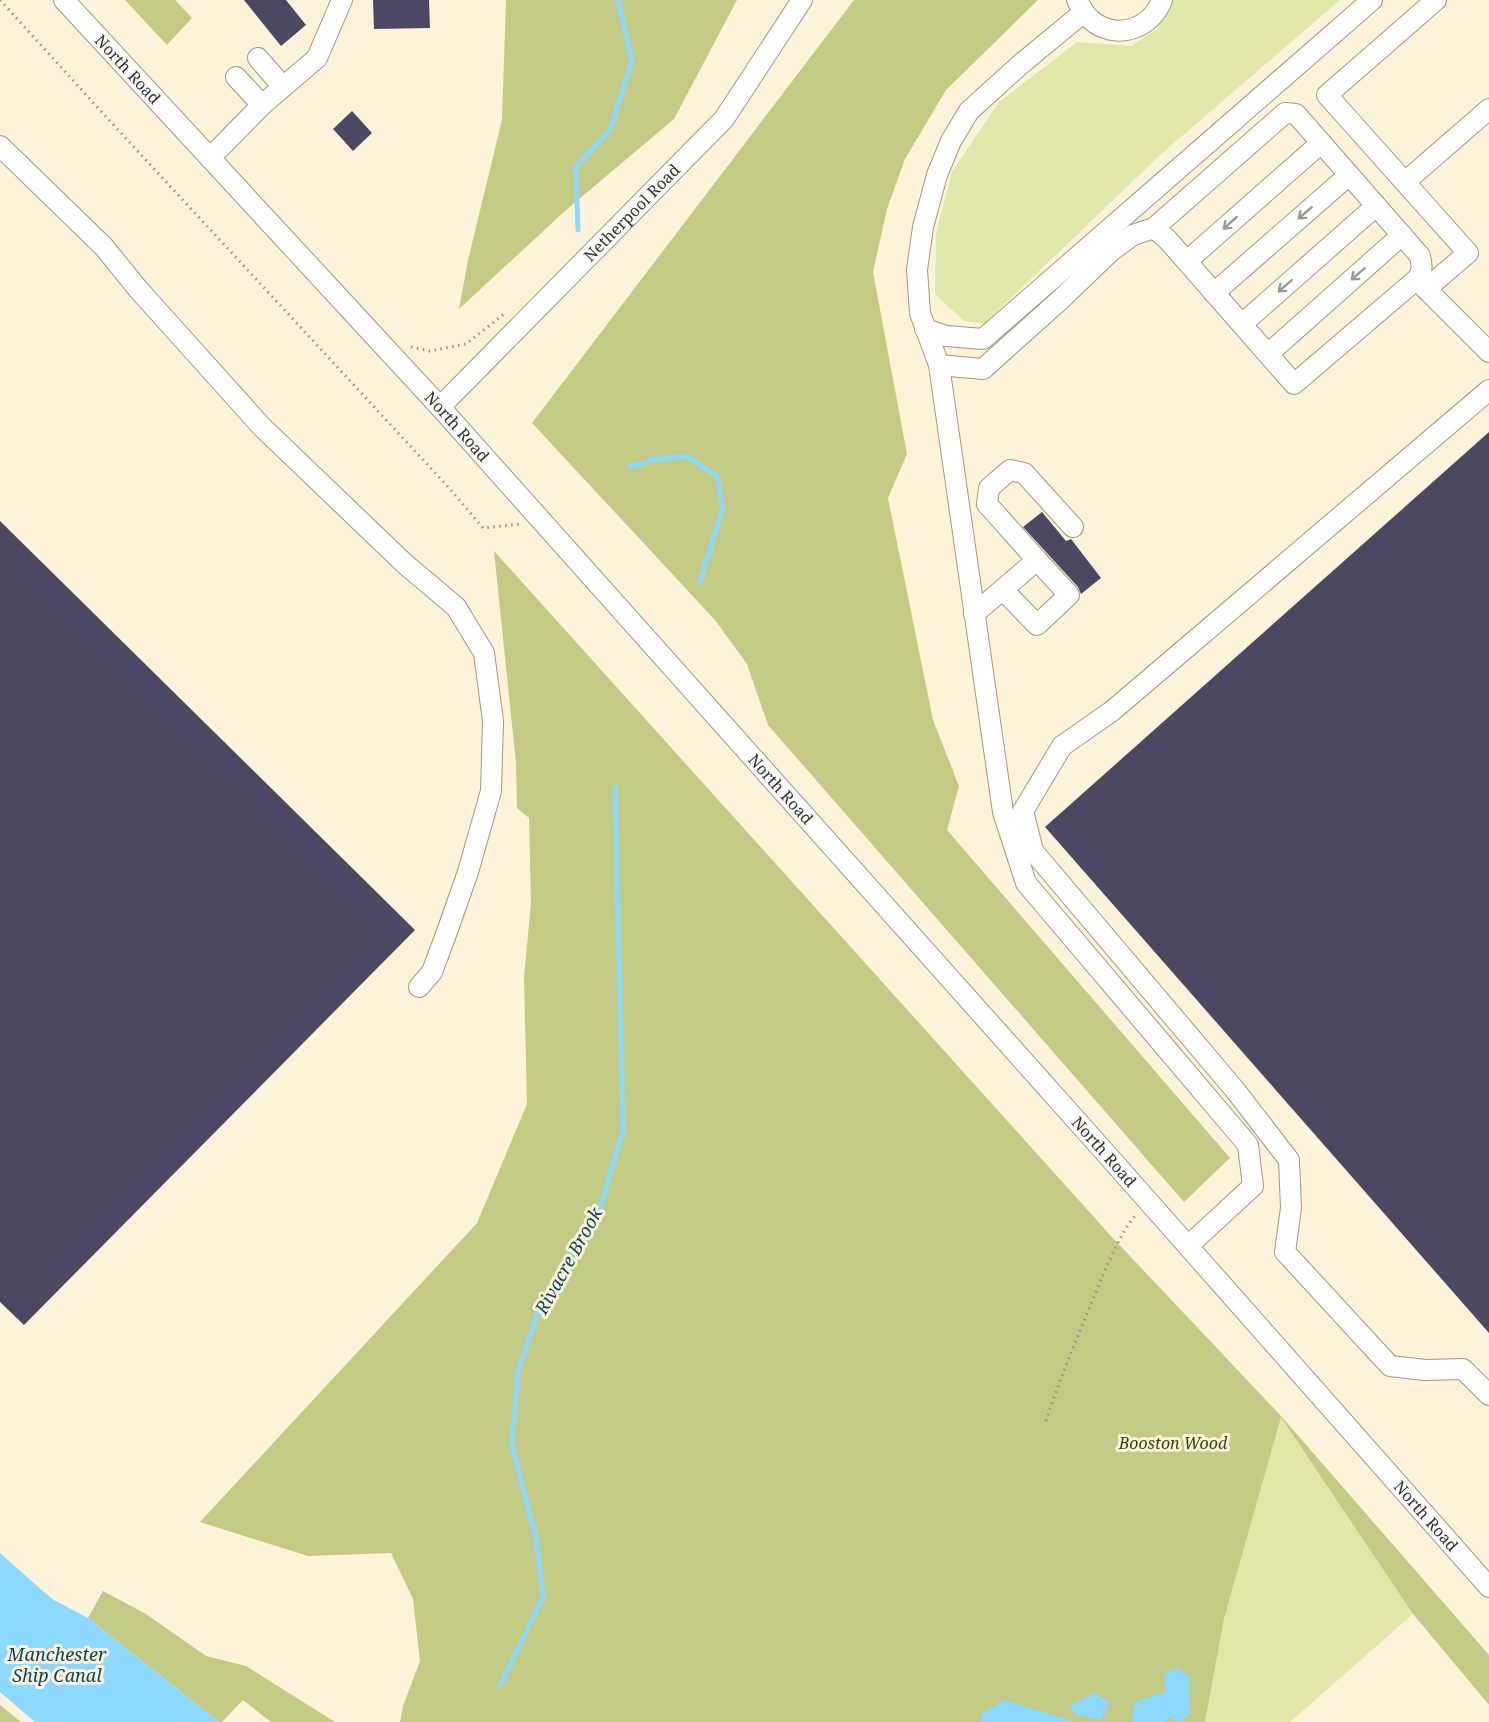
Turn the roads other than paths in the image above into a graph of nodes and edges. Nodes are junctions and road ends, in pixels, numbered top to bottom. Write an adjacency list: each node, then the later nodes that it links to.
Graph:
1 (64, 0): 15 (street, North Road)
2 (342, 0): 10 (street)
3 (802, 0): 30 (street, Netherpool Road)
4 (1162, 0): 7 (street)
5 (1372, 0): 25 (street)
6 (1436, 0): 17 (street)
7 (1081, 6): 25 (street)
8 (258, 58): 10 (street)
9 (236, 77): 11 (street)
10 (283, 87): 11 (street)
11 (262, 105): 15 (street)
12 (1489, 110): 17 (street)
13 (1321, 143): 16 (street); 19 (street); 21 (street, one-way to 21)
14 (0, 146): 35 (street)
15 (210, 158): 30 (street, North Road)
16 (1349, 175): 18 (street); 23 (street, one-way to 23)
17 (1404, 182): 22 (street)
18 (1376, 206): 20 (street); 24 (street, one-way to 24)
19 (1154, 228): 21 (street); 28 (street)
20 (1402, 236): 22 (street); 27 (street, one-way to 27)
21 (1187, 261): 23 (street)
22 (1422, 284): 26 (street); 27 (street)
23 (1214, 292): 24 (street)
24 (1242, 324): 27 (street)
25 (926, 329): 28 (street)
26 (1489, 352)
27 (1268, 354)
28 (939, 365): 34 (street)
29 (1489, 390): 37 (street)
30 (440, 407): 36 (street, North Road)
31 (1073, 527): 32 (street)
32 (1037, 560): 33 (street); 33 (street)
33 (1003, 590): 34 (street)
34 (974, 614): 36 (street)
35 (418, 987)
36 (1188, 1246): 38 (street, North Road)
37 (1489, 1395)
38 (1489, 1587)

